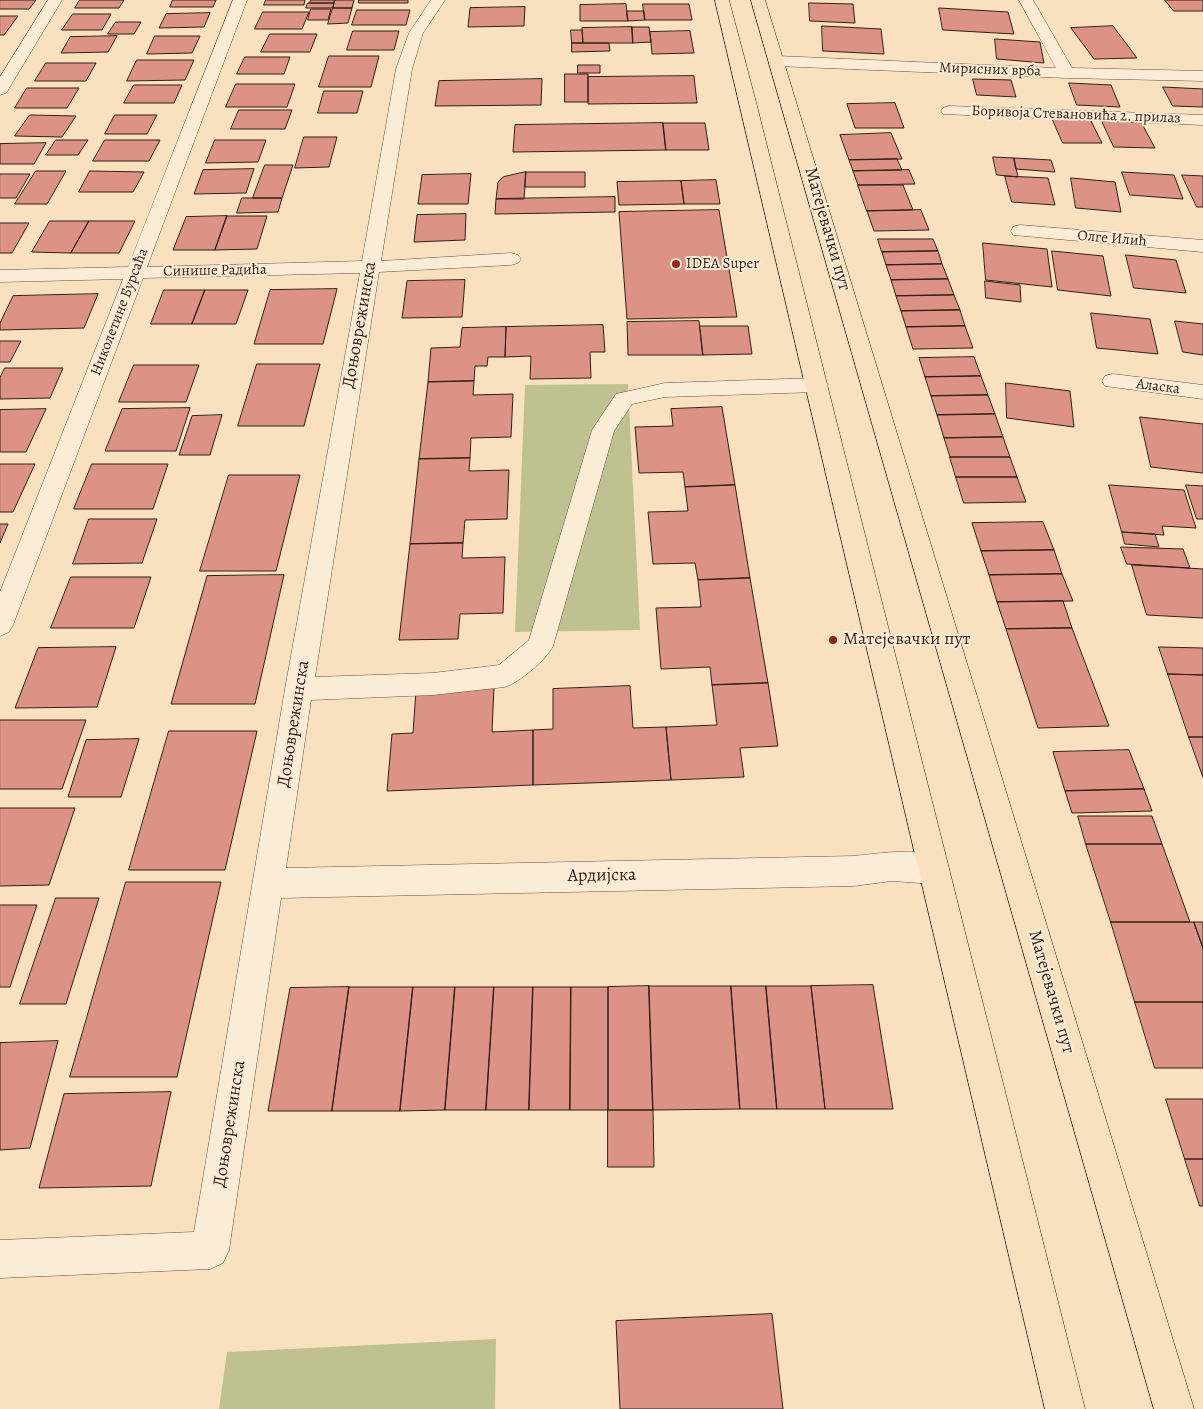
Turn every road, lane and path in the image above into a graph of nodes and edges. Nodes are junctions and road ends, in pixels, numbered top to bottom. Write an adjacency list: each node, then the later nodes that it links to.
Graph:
1 (55, 0): 10 (street)
2 (240, 0): 17 (street, Николетине Бурсаћа)
3 (438, 0): 16 (street, Доњоврежинска)
4 (722, 0): 20 (main road)
5 (758, 0): 7 (main road, Матејевачки пут)
6 (1026, 0): 8 (street)
7 (777, 61): 8 (street, Мирисних врба); 28 (main road, Матејевачки пут)
8 (1067, 73): 9 (street, Мирисних врба)
9 (1203, 76)
10 (0, 90)
11 (949, 110): 12 (street, Боривоја Стевановића 2. прилаз)
12 (1203, 120)
13 (1020, 231): 14 (street, Олге Илић)
14 (1203, 246)
15 (511, 259): 16 (street, Синише Радића)
16 (370, 267): 17 (street, Синише Радића); 23 (street, Доњоврежинска)
17 (136, 272): 18 (street, Синише Радића); 22 (street, Николетине Бурсаћа)
18 (0, 276)
19 (1113, 381): 21 (street, Аласка)
20 (817, 385): 23 (street); 24 (main road)
21 (1203, 392)
22 (0, 624)
23 (299, 689): 25 (street, Доњоврежинска)
24 (934, 869): 25 (street, Ардијска); 27 (main road)
25 (268, 883): 26 (street, Доњоврежинска)
26 (0, 1259)
27 (1065, 1409)
28 (1174, 1409)

